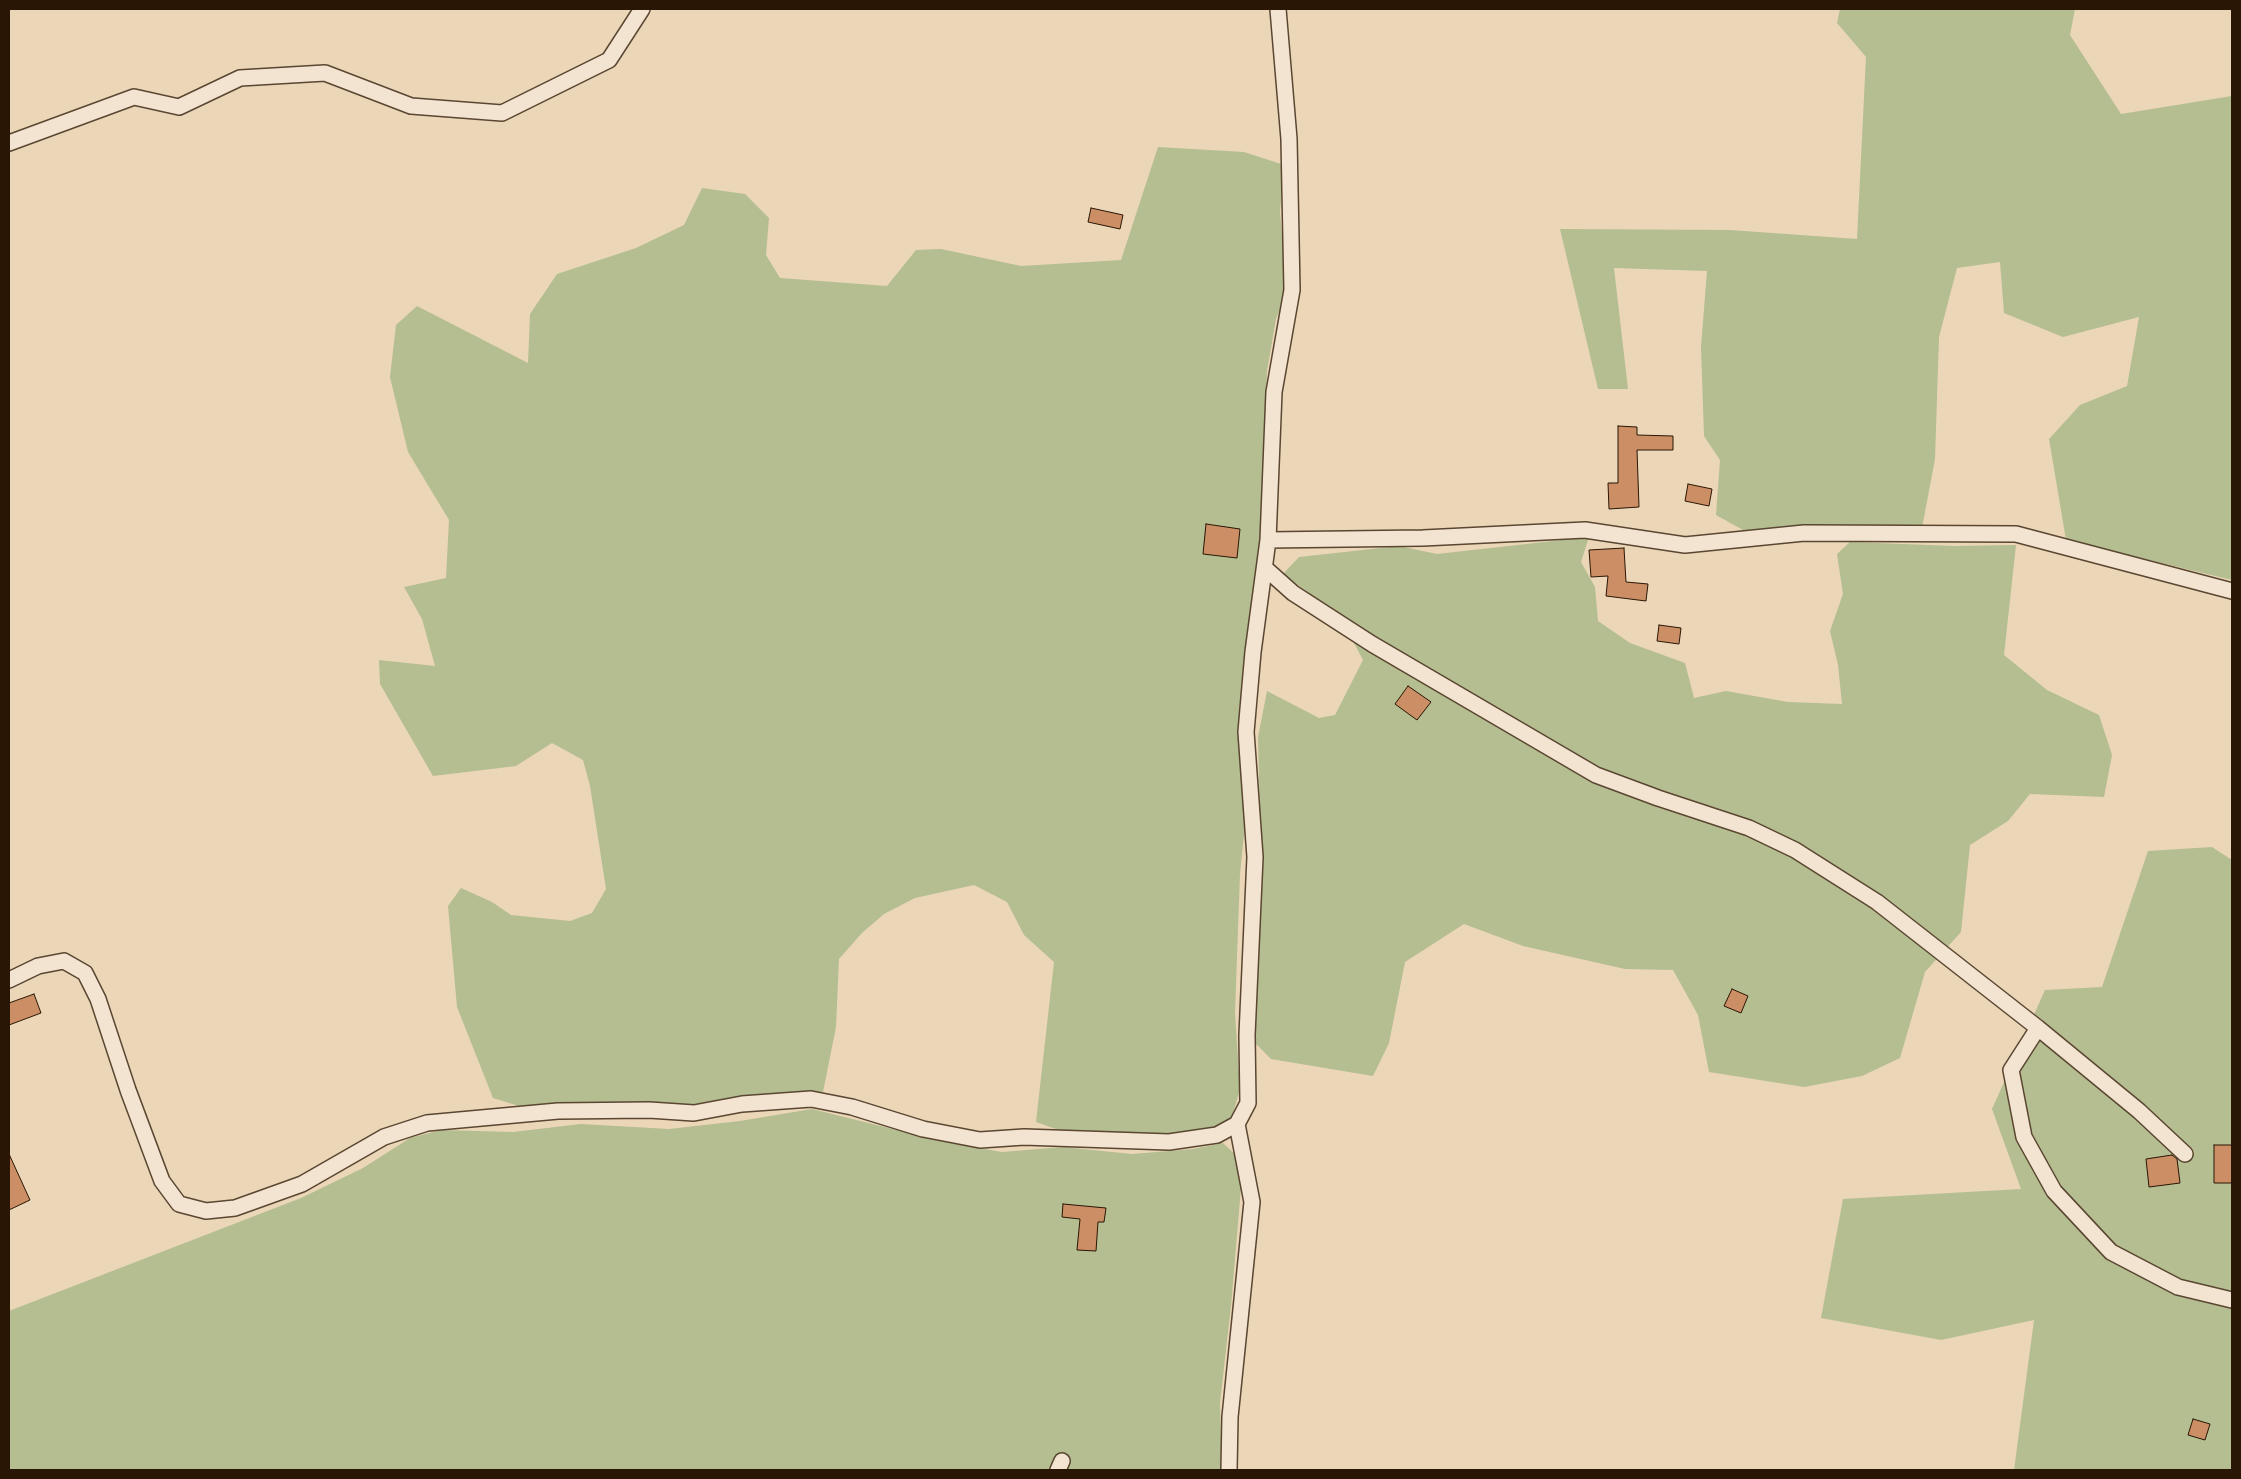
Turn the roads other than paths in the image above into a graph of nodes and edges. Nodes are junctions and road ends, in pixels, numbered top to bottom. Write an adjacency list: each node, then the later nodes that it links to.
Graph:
1 (642, 9): 3 (street)
2 (1278, 9): 4 (street)
3 (9, 143)
4 (1268, 540): 5 (street); 6 (street)
5 (1265, 568): 8 (street); 9 (street)
6 (2232, 591)
7 (9, 980): 9 (street)
8 (2038, 1028): 10 (street); 11 (street)
9 (1237, 1124): 12 (street)
10 (2185, 1154)
11 (2232, 1300)
12 (1229, 1470)

